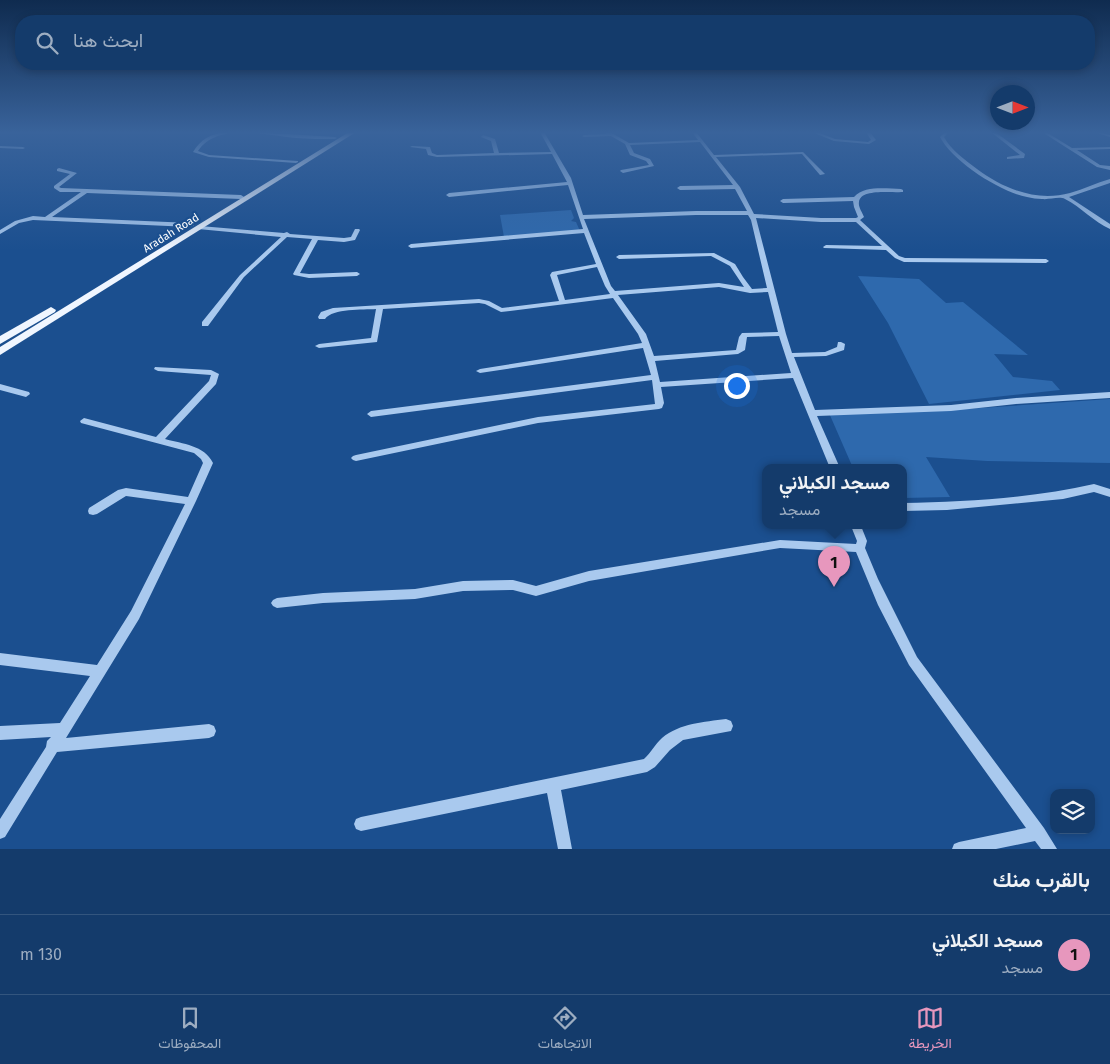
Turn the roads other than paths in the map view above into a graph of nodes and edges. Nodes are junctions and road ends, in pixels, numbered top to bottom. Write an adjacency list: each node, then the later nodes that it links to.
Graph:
1 (67, 172): 14 (street)
2 (281, 172): 17 (main road, Aradah Road)
3 (287, 172): 24 (main road, Aradah Road)
4 (564, 172): 10 (street)
5 (726, 172): 11 (street)
6 (820, 172): 8 (street)
7 (981, 172): 16 (street)
8 (822, 174)
9 (1110, 181): 16 (street)
10 (570, 183): 15 (street); 21 (street)
11 (737, 186): 12 (street); 20 (street)
12 (680, 188)
13 (900, 191): 18 (street)
14 (85, 192): 17 (street); 22 (street)
15 (449, 195)
16 (1064, 196): 25 (street)
17 (241, 197): 24 (main road, Aradah Road)
18 (855, 200): 19 (street); 23 (street)
19 (783, 201)
20 (752, 215): 21 (street); 23 (street); 39 (street)
21 (581, 217): 27 (street)
22 (46, 218): 24 (street); 28 (street)
23 (857, 220): 33 (street)
24 (196, 226): 29 (street); 46 (main road); 50 (main road, Aradah Road)
25 (1110, 227)
26 (357, 230): 30 (street)
27 (586, 231): 31 (street); 36 (street)
28 (0, 232)
29 (287, 234): 30 (street); 44 (street)
30 (316, 238): 37 (street)
31 (411, 246)
32 (826, 247): 33 (street)
33 (886, 248): 35 (street)
34 (619, 257): 38 (street)
35 (1046, 262)
36 (600, 265): 40 (street); 41 (street)
37 (357, 274)
38 (748, 290): 39 (street); 40 (street)
39 (772, 290): 45 (street)
40 (613, 295): 41 (street); 48 (street)
41 (562, 303): 42 (street)
42 (380, 307): 43 (street); 49 (street)
43 (322, 317)
44 (205, 324)
45 (782, 334): 51 (street); 52 (street)
46 (0, 341)
47 (841, 344): 51 (street)
48 (646, 345): 52 (street); 54 (street)
49 (319, 346)
50 (0, 352)
51 (790, 355): 55 (street)
52 (651, 359): 56 (street)
53 (158, 369): 63 (street)
54 (480, 371)
55 (796, 375): 56 (street); 60 (street)
56 (656, 381): 61 (street); 64 (street)
57 (0, 387): 58 (street)
58 (26, 394)
59 (1110, 394): 60 (street)
60 (812, 413): 65 (street)
61 (371, 414)
62 (84, 421): 63 (street)
63 (158, 441): 67 (street)
64 (356, 458)
65 (833, 464)
66 (1110, 493): 68 (street)
67 (192, 501): 69 (street); 74 (street)
68 (907, 507)
69 (93, 511)
70 (857, 529): 71 (street)
71 (860, 548): 72 (street); 83 (street)
72 (277, 603)
73 (0, 659): 74 (street)
74 (101, 671): 76 (street)
75 (726, 726): 80 (street)
76 (62, 730): 78 (street); 79 (street)
77 (209, 731): 79 (street)
78 (0, 733)
79 (52, 746): 82 (street)
80 (552, 785): 81 (street); 84 (street)
81 (361, 824)
82 (0, 832)
83 (1039, 834): 85 (street); 86 (street)
84 (565, 849)
85 (959, 849)
86 (1050, 849)

